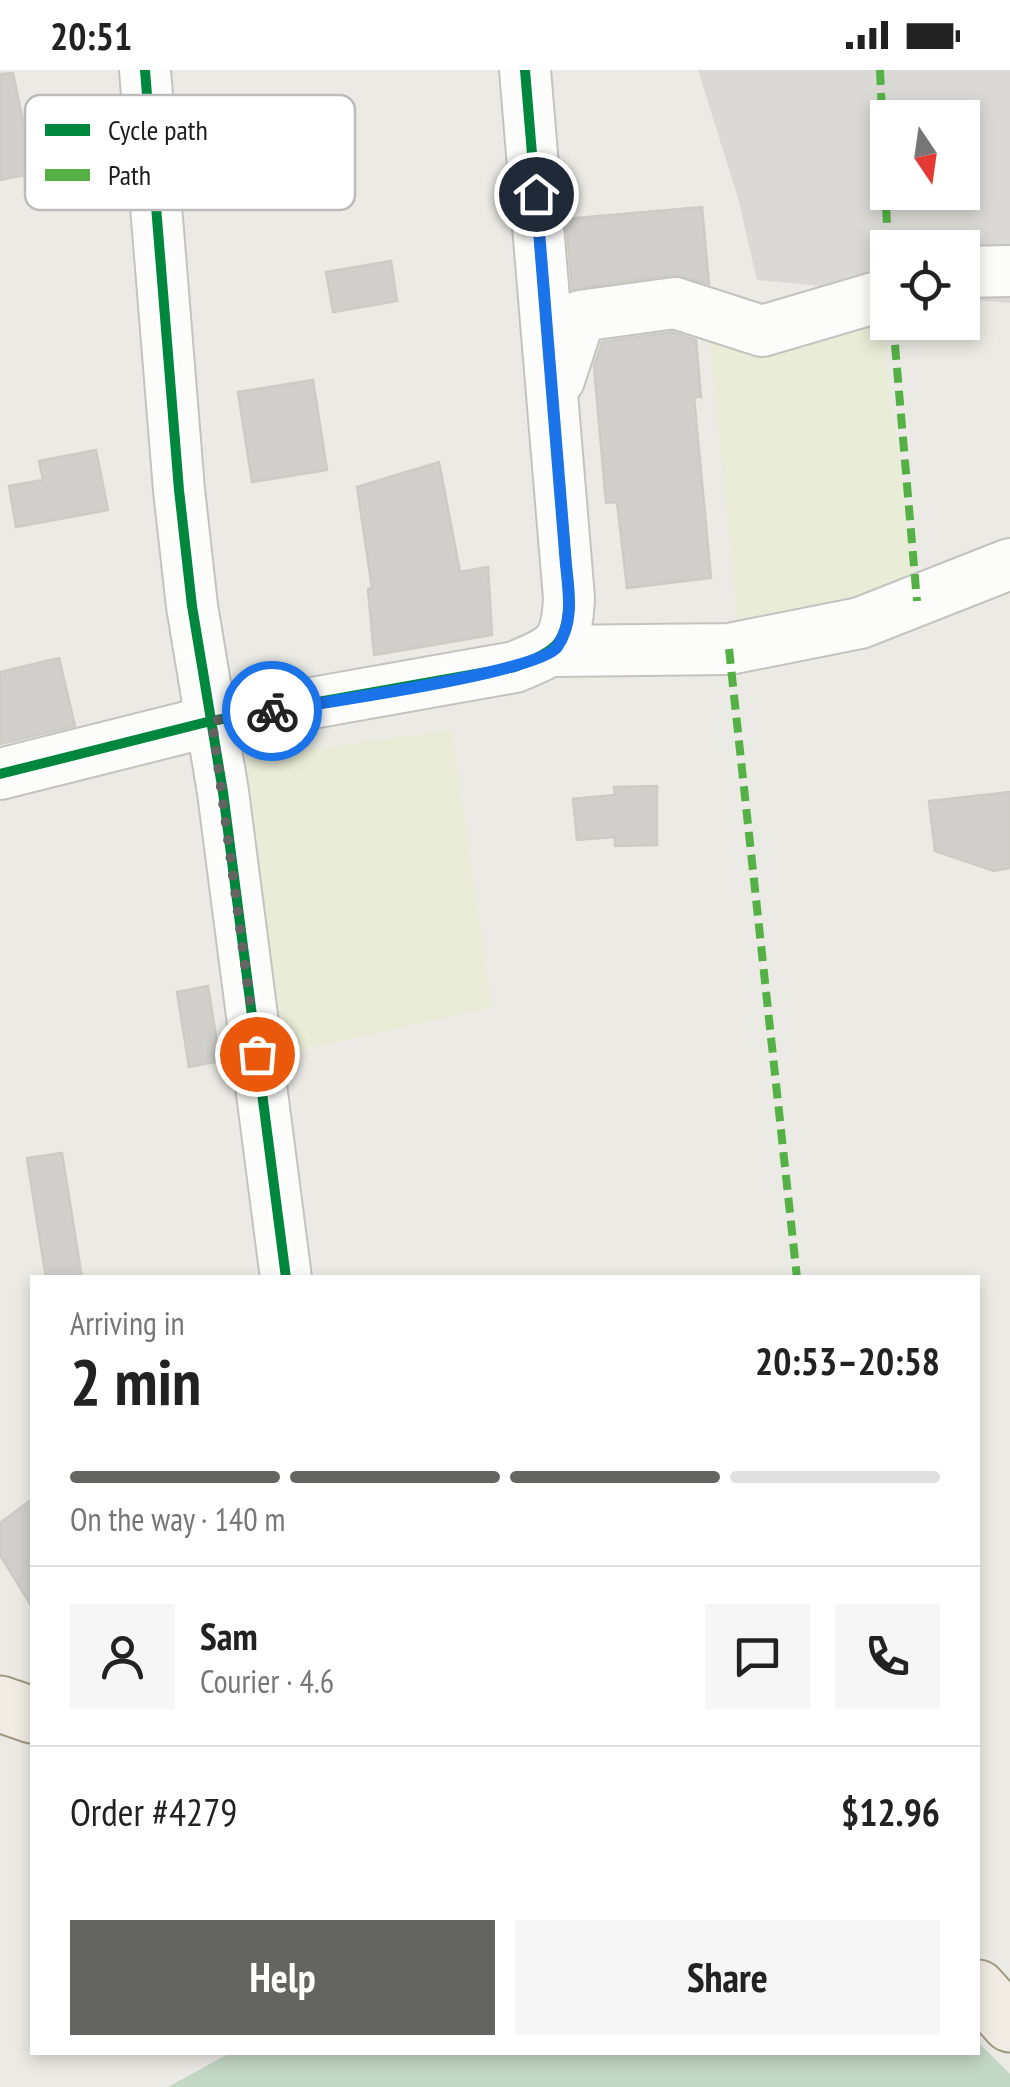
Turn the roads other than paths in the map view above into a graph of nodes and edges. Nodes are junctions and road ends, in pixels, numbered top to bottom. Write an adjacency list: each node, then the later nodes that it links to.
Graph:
1 (145, 70): 3 (street)
2 (525, 70): 8 (street)
3 (147, 95)
4 (156, 210): 11 (street)
5 (1010, 271): 6 (street)
6 (980, 272)
7 (870, 299): 8 (street)
8 (554, 396): 10 (street)
9 (1010, 564): 10 (street)
10 (554, 651): 11 (street)
11 (212, 721): 12 (street); 13 (street)
12 (0, 774)
13 (286, 1275)
14 (0, 1704): 15 (main road)
15 (30, 1713)
16 (980, 1990): 17 (main road)
17 (1010, 2024)

